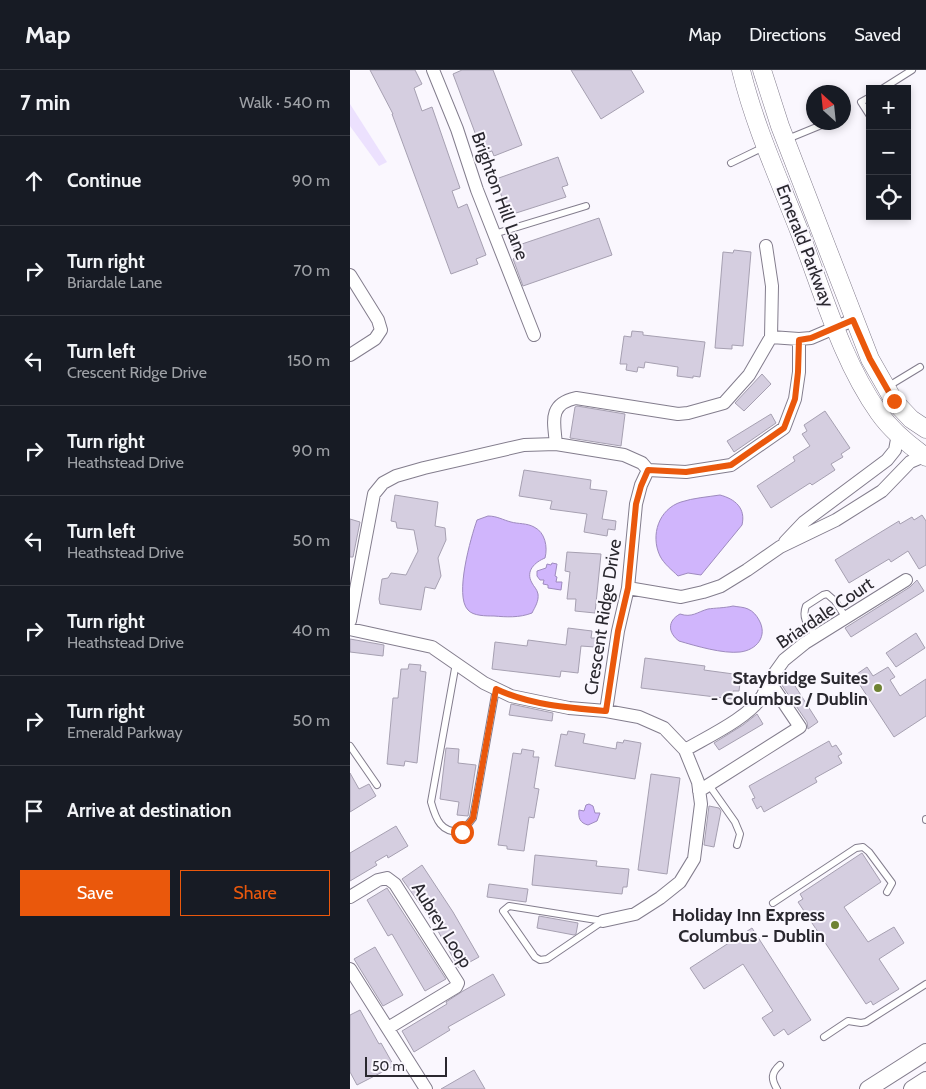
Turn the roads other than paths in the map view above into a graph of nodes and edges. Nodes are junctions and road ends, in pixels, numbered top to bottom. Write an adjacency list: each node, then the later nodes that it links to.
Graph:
1 (433, 70): 13 (street, Brighton Hill Lane)
2 (740, 70): 10 (main road, Emerald Parkway)
3 (762, 70): 9 (main road, Emerald Parkway)
4 (912, 70): 5 (lane)
5 (888, 85)
6 (866, 99): 7 (lane)
7 (866, 110)
8 (809, 130): 9 (lane)
9 (785, 140): 16 (main road, Emerald Parkway)
10 (765, 146): 11 (lane); 17 (main road, Emerald Parkway)
11 (731, 163)
12 (586, 206): 13 (lane)
13 (494, 234): 18 (street, Brighton Hill Lane)
14 (766, 246): 19 (street)
15 (350, 274): 21 (street)
16 (853, 320): 17 (street); 23 (main road, Emerald Parkway)
17 (836, 327): 20 (street); 25 (main road, Emerald Parkway)
18 (534, 335)
19 (771, 337): 20 (street); 26 (street)
20 (799, 340): 28 (street)
21 (350, 355)
22 (920, 367): 23 (lane)
23 (886, 388): 24 (main road, Emerald Parkway)
24 (926, 429)
25 (898, 434): 27 (main road, Emerald Parkway); 29 (street)
26 (556, 444): 28 (street); 33 (street)
27 (925, 456): 29 (street)
28 (648, 470): 31 (street, Crescent Ridge Drive)
29 (780, 547): 31 (street)
30 (906, 580): 32 (street, Briardale Court)
31 (628, 588): 39 (street, Crescent Ridge Drive)
32 (846, 618): 35 (street, Briardale Court); 35 (lane)
33 (350, 621)
34 (350, 629): 36 (street)
35 (816, 636): 37 (street, Briardale Court)
36 (456, 663): 38 (street); 38 (lane)
37 (769, 681): 41 (street, Briardale Court); 43 (street)
38 (496, 689): 39 (street)
39 (606, 711): 41 (street)
40 (350, 746): 42 (lane)
41 (685, 750): 43 (street)
42 (377, 785)
43 (704, 788): 44 (lane); 48 (street)
44 (737, 844)
45 (887, 892): 47 (lane)
46 (350, 897): 51 (street, Aubrey Loop)
47 (773, 903)
48 (603, 921): 48 (lane)
49 (350, 969): 51 (street)
50 (926, 984): 52 (lane)
51 (388, 1028): 56 (street)
52 (824, 1037)
53 (926, 1052): 58 (street)
54 (780, 1065): 57 (lane)
55 (926, 1080): 59 (street)
56 (426, 1089)
57 (777, 1089)
58 (868, 1089)
59 (912, 1089)

